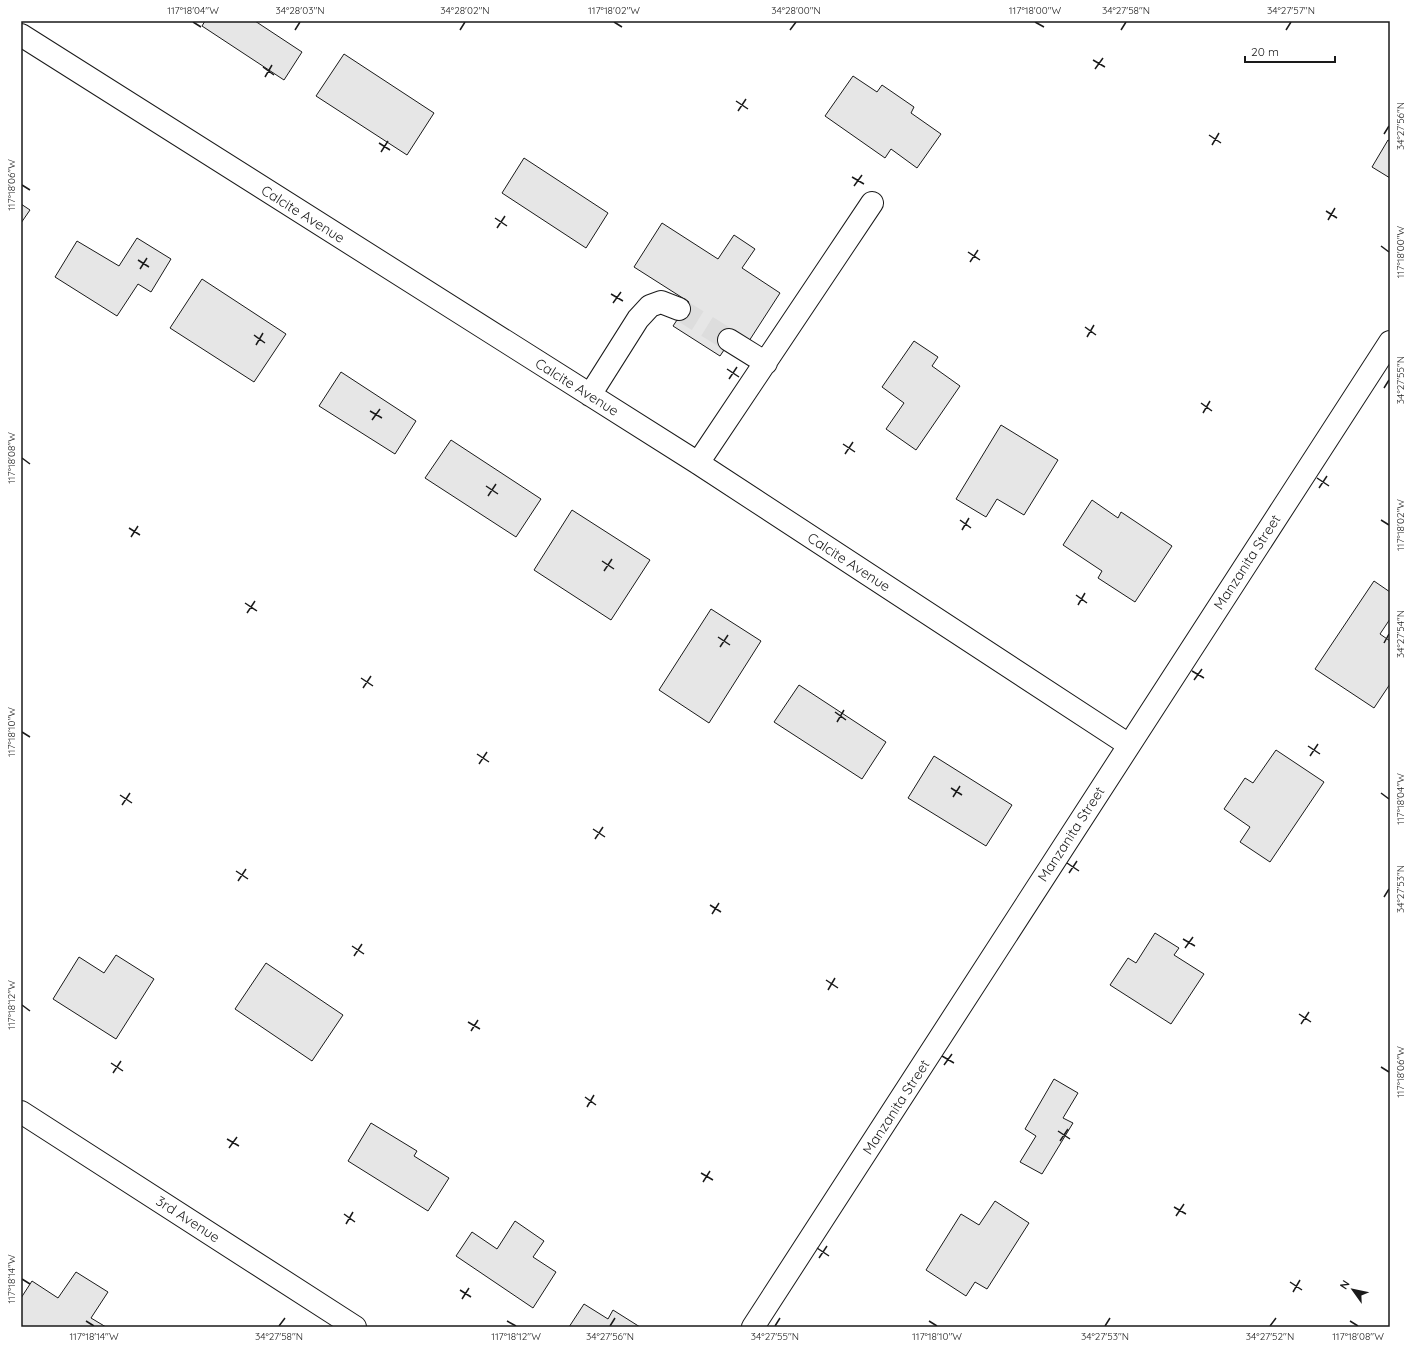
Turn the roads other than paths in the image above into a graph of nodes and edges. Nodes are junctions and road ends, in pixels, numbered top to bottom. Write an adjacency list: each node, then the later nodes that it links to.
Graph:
1 (21, 35): 7 (street, Calcite Avenue)
2 (872, 203): 6 (street)
3 (678, 309): 7 (street)
4 (729, 340): 6 (street)
5 (1390, 342): 9 (street, Manzanita Street)
6 (766, 363): 8 (street)
7 (590, 395): 8 (street, Calcite Avenue)
8 (698, 463): 9 (street, Calcite Avenue)
9 (1128, 745): 12 (street, Manzanita Street)
10 (21, 1112): 11 (street, 3rd Avenue)
11 (355, 1327)
12 (754, 1327)

